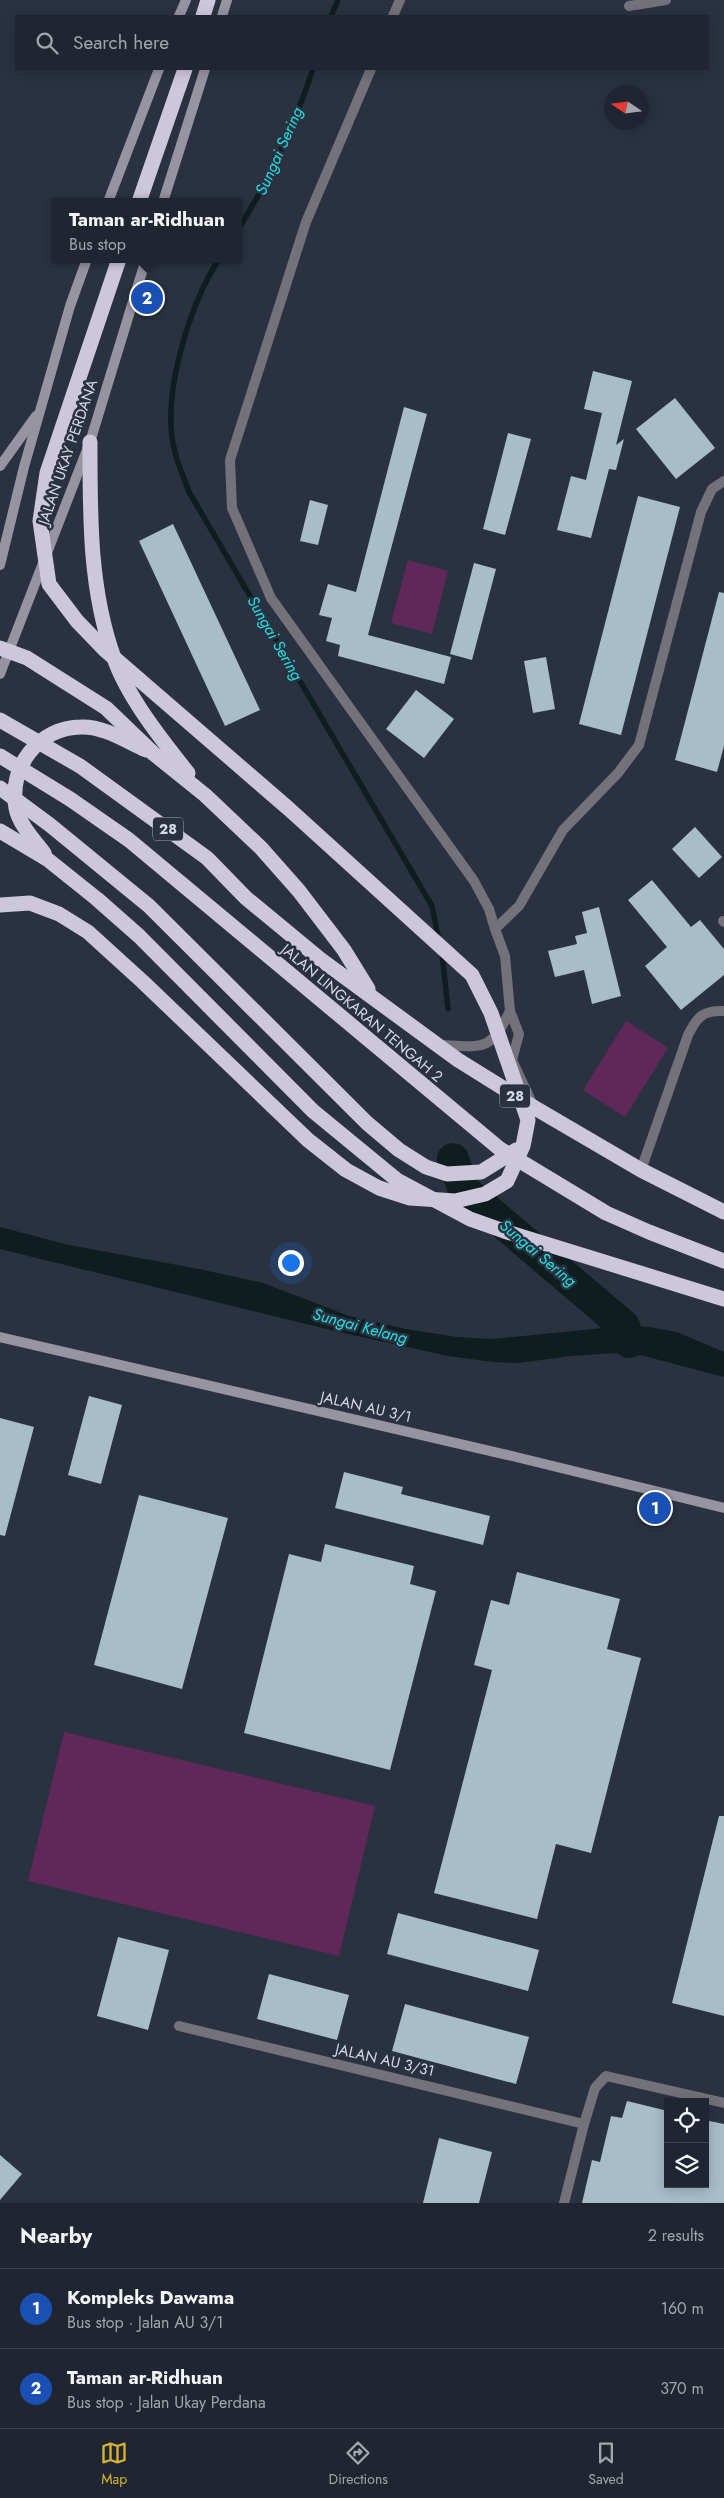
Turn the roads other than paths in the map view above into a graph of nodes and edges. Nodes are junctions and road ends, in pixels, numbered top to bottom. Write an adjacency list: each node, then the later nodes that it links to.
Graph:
1 (208, 0): 6 (highway)
2 (227, 0): 7 (street)
3 (400, 0): 8 (street)
4 (666, 0): 5 (street)
5 (629, 6)
6 (203, 15)
7 (222, 15)
8 (393, 15)
9 (159, 70): 13 (street)
10 (185, 70): 14 (highway)
11 (205, 70): 15 (street)
12 (371, 70): 36 (street)
13 (110, 198)
14 (140, 198)
15 (164, 198)
16 (86, 263): 19 (street)
17 (118, 263): 42 (highway)
18 (145, 263): 20 (street, JALAN UKAY PERDANA)
19 (41, 410): 21 (street); 23 (street)
20 (90, 442): 24 (street, JALAN UKAY PERDANA); 30 (highway)
21 (0, 466)
22 (724, 481): 36 (street)
23 (0, 565)
24 (5, 649): 25 (street, JALAN UKAY PERDANA); 27 (highway)
25 (0, 674)
26 (0, 720): 37 (highway, JALAN LINGKARAN TENGAH 2 / 28)
27 (154, 754): 30 (highway); 34 (highway)
28 (0, 756): 45 (highway, JALAN LINGKARAN TENGAH 2 / 28)
29 (0, 788): 42 (highway)
30 (205, 795): 37 (highway)
31 (0, 831): 32 (highway)
32 (17, 841): 33 (street); 34 (highway)
33 (0, 842)
34 (47, 859): 46 (highway)
35 (0, 905): 42 (highway)
36 (494, 930): 38 (street)
37 (372, 995): 40 (highway, JALAN LINGKARAN TENGAH 2 / 28)
38 (510, 1011): 40 (street); 41 (street)
39 (724, 1011): 43 (street)
40 (440, 1045): 41 (highway, JALAN LINGKARAN TENGAH 2 / 28)
41 (535, 1108): 43 (highway, JALAN LINGKARAN TENGAH 2 / 28)
42 (523, 1146)
43 (641, 1170): 44 (highway, JALAN LINGKARAN TENGAH 2 / 28)
44 (724, 1212)
45 (724, 1260)
46 (724, 1299)
47 (0, 1337): 48 (street, JALAN AU 3/1)
48 (724, 1508)
49 (179, 2026): 51 (street, JALAN AU 3/31)
50 (724, 2103): 51 (street)
51 (584, 2124): 52 (street)
52 (564, 2203)

